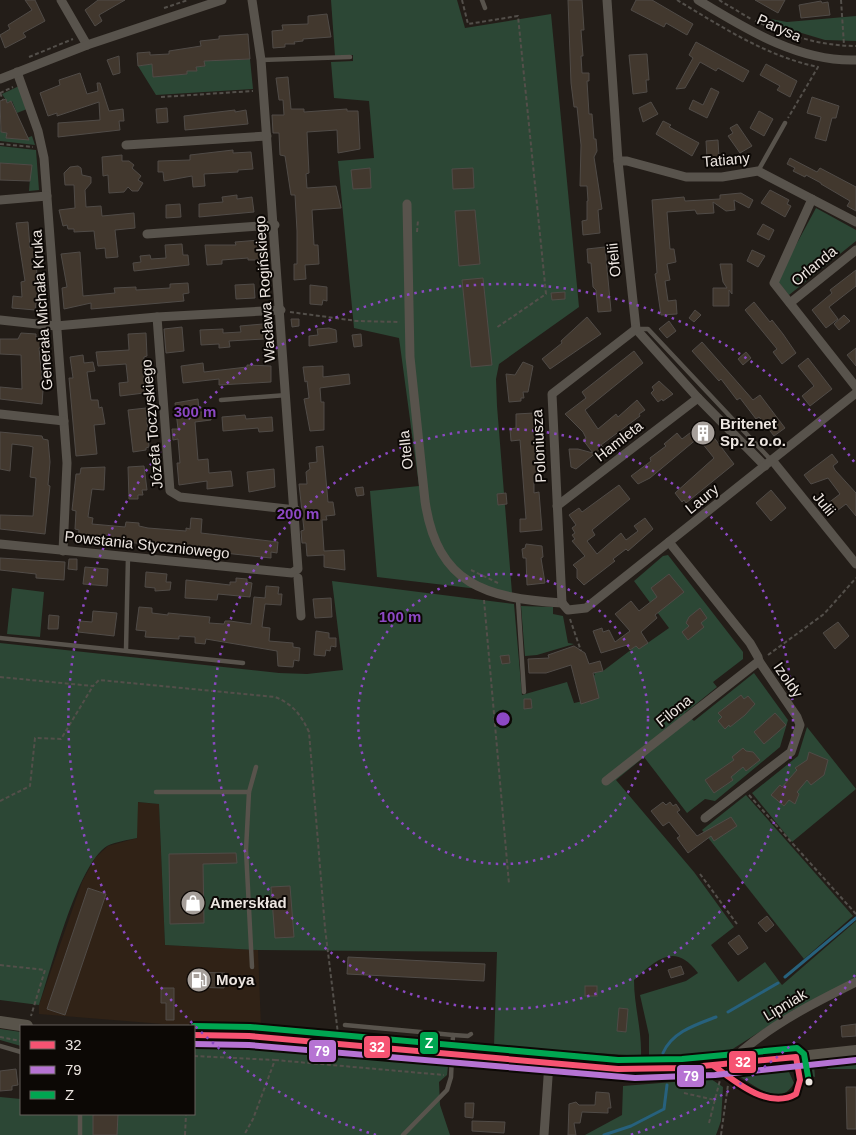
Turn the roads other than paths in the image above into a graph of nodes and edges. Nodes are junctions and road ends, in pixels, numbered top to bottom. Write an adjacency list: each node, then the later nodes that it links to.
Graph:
1 (61, 0): 8 (street)
2 (252, 0): 10 (street, Wacława Rogińskiego)
3 (482, 0): 7 (lane)
4 (607, 0): 17 (street, Ofelii)
5 (698, 0): 11 (street, Parysa)
6 (217, 1): 8 (street)
7 (485, 8)
8 (87, 44): 12 (street)
9 (350, 57): 10 (lane)
10 (261, 60): 15 (street, Wacława Rogińskiego)
11 (856, 60)
12 (17, 72): 13 (street); 19 (street, Generała Michała Kruka)
13 (0, 79)
14 (785, 123): 18 (lane)
15 (267, 136): 16 (street); 24 (street, Wacława Rogińskiego)
16 (126, 145)
17 (618, 161): 18 (street, Tatiany); 32 (street, Ofelii)
18 (758, 171): 20 (street, Tatiany)
19 (47, 196): 21 (street); 31 (street, Generała Michała Kruka)
20 (812, 198): 23 (street, Tatiany); 27 (street)
21 (0, 200)
22 (407, 204): 49 (street, Otella)
23 (856, 222)
24 (275, 225): 25 (street); 28 (street, Wacława Rogińskiego)
25 (147, 234)
26 (856, 250): 27 (street, Orlanda)
27 (790, 303): 33 (street)
28 (280, 310): 29 (street); 35 (street, Wacława Rogińskiego)
29 (157, 317): 31 (street); 42 (street, Józefa Toczyskiego)
30 (0, 320): 31 (street)
31 (56, 326): 39 (street, Generała Michała Kruka)
32 (636, 329): 36 (street); 40 (lane); 41 (street, Poloniusza)
33 (856, 387)
34 (856, 393): 40 (street, Laury)
35 (287, 395): 37 (lane); 42 (street, Wacława Rogińskiego)
36 (698, 398): 40 (street); 41 (street, Hamleta)
37 (221, 400)
38 (0, 414): 39 (street)
39 (64, 422): 45 (street, Generała Michała Kruka)
40 (768, 463): 43 (street, Laury); 47 (street, Julii)
41 (556, 506): 50 (street, Poloniusza)
42 (296, 510): 48 (street, Wacława Rogińskiego)
43 (669, 542): 50 (street, Laury); 54 (street, Izoldy)
44 (0, 544): 45 (street, Powstania Styczniowego)
45 (63, 551): 46 (street, Powstania Styczniowego)
46 (128, 556): 48 (street, Powstania Styczniowego); 53 (lane)
47 (856, 564)
48 (295, 576): 51 (street)
49 (518, 600): 50 (street, Otella); 56 (lane)
50 (562, 603)
51 (301, 616)
52 (0, 638): 53 (lane)
53 (126, 650): 55 (lane)
54 (758, 659): 58 (street, Filona); 61 (street, Izoldy)
55 (243, 663)
56 (524, 692)
57 (256, 767): 60 (lane)
58 (606, 781)
59 (156, 792): 60 (lane)
60 (249, 792): 62 (lane)
61 (705, 818)
62 (252, 967)
63 (856, 982): 76 (street, Lipniak)
64 (0, 1022): 65 (street)
65 (28, 1023)
66 (345, 1025): 69 (lane)
67 (471, 1034): 69 (lane)
68 (195, 1035): 73 (street)
69 (453, 1036): 73 (lane)
70 (0, 1046): 72 (lane)
71 (856, 1051): 74 (street)
72 (20, 1052)
73 (452, 1054): 75 (street); 80 (lane)
74 (796, 1057): 76 (street); 77 (lane)
75 (548, 1063): 77 (street); 81 (street)
76 (742, 1063): 77 (street)
77 (714, 1066)
78 (80, 1115): 79 (lane)
79 (80, 1135)
80 (403, 1135)
81 (544, 1135)

